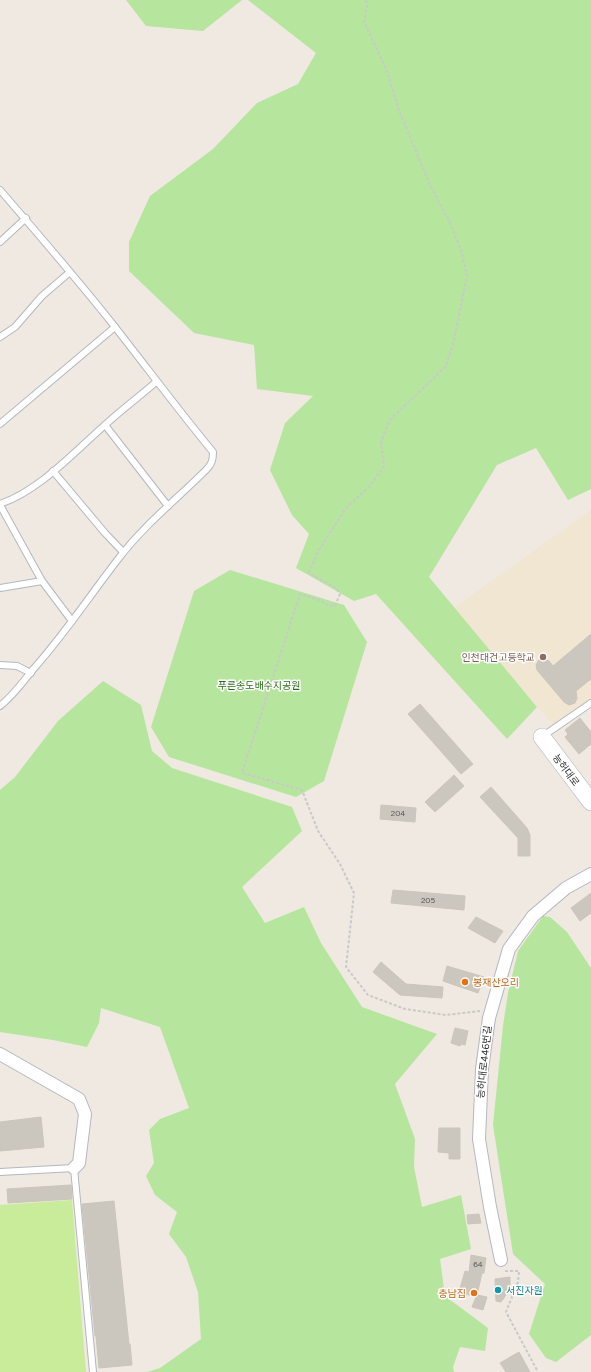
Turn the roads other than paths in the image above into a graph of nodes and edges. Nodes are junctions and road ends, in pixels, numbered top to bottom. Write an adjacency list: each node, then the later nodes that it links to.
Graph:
1 (0, 190): 2 (lane)
2 (26, 218): 3 (lane); 4 (lane)
3 (0, 242)
4 (70, 272): 5 (lane); 6 (lane)
5 (115, 328): 7 (lane); 8 (lane)
6 (0, 337)
7 (156, 382): 9 (lane); 12 (lane)
8 (0, 424)
9 (105, 425): 10 (lane); 12 (lane)
10 (53, 471): 11 (lane); 13 (lane)
11 (0, 504): 14 (lane)
12 (168, 506): 13 (lane)
13 (123, 552): 16 (lane)
14 (42, 581): 15 (lane); 16 (lane)
15 (0, 588)
16 (72, 621): 18 (lane)
17 (0, 665): 18 (lane)
18 (31, 673): 20 (lane)
19 (591, 703): 21 (lane)
20 (0, 706)
21 (542, 737): 22 (main road, 능허대로)
22 (591, 802)
23 (591, 874): 27 (street, 능허대로446번길)
24 (0, 1054): 25 (street)
25 (74, 1168): 26 (lane); 28 (lane)
26 (0, 1172)
27 (500, 1260)
28 (93, 1372)

